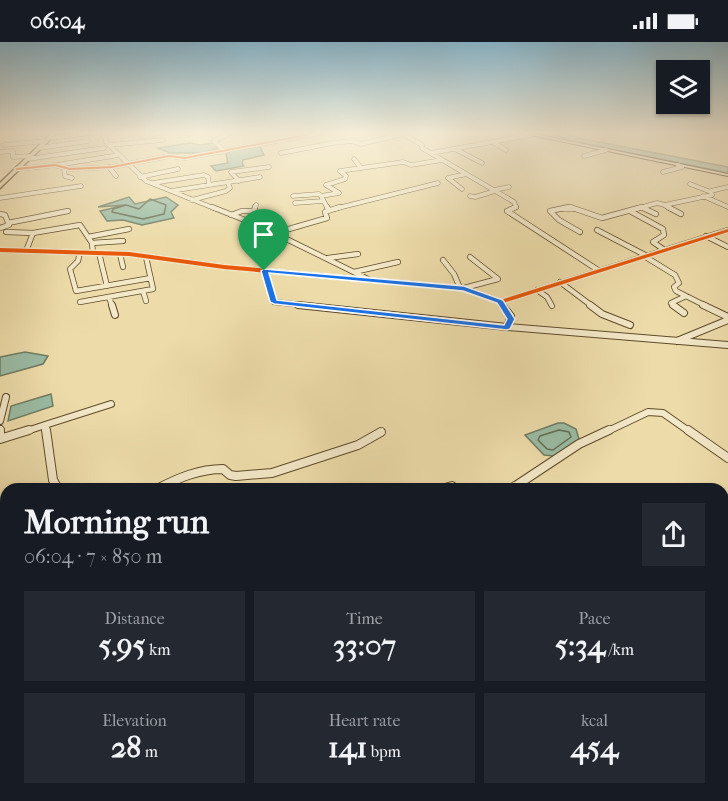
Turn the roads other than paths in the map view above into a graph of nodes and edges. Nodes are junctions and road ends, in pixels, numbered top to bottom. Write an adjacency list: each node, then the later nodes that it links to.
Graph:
1 (20, 167): 15 (main road)
2 (37, 167): 15 (street)
3 (60, 167): 13 (street)
4 (100, 167): 13 (street)
5 (109, 167): 20 (street)
6 (130, 167): 21 (street)
7 (266, 167): 16 (street)
8 (366, 167): 12 (street)
9 (455, 167): 18 (street)
10 (681, 167): 17 (street)
11 (690, 167): 19 (main road)
12 (362, 168): 44 (street)
13 (64, 169): 23 (street)
14 (178, 169): 21 (street)
15 (17, 170): 30 (main road)
16 (249, 170): 24 (street)
17 (663, 172)
18 (466, 174): 34 (street); 36 (street)
19 (728, 175)
20 (116, 176)
21 (140, 177): 27 (street)
22 (261, 177): 24 (street)
23 (72, 178)
24 (238, 181): 25 (street)
25 (228, 183): 28 (street); 38 (street)
26 (438, 183): 51 (street)
27 (152, 184): 28 (street); 35 (street)
28 (209, 184): 35 (street)
29 (690, 184): 37 (street)
30 (0, 185)
31 (81, 186): 43 (street)
32 (509, 187): 36 (street)
33 (728, 187): 37 (street)
34 (462, 189)
35 (171, 191): 42 (street)
36 (494, 191): 40 (street); 86 (street)
37 (711, 192): 41 (street)
38 (220, 193): 42 (street); 45 (street)
39 (293, 196): 44 (street)
40 (470, 196)
41 (703, 196): 48 (street); 50 (street)
42 (186, 197): 45 (street)
43 (0, 198)
44 (322, 199): 46 (street); 51 (street)
45 (192, 200): 57 (street)
46 (294, 203)
47 (256, 205): 57 (street)
48 (664, 205): 49 (street); 56 (street)
49 (641, 207): 53 (street); 55 (street)
50 (728, 207)
51 (328, 210): 66 (street)
52 (68, 211): 58 (street)
53 (630, 211): 64 (street); 72 (street)
54 (0, 214): 58 (street)
55 (656, 214)
56 (681, 214)
57 (231, 215): 66 (street)
58 (8, 223): 59 (street)
59 (0, 228)
60 (129, 230): 68 (street)
61 (597, 230): 80 (street)
62 (727, 231): 67 (street)
63 (6, 232): 65 (street)
64 (580, 232)
65 (33, 233): 68 (street); 74 (street)
66 (274, 233): 82 (street)
67 (706, 236): 71 (street); 72 (street)
68 (88, 237): 70 (street)
69 (123, 241): 70 (street)
70 (92, 243): 76 (street)
71 (728, 248)
72 (663, 249): 80 (street)
73 (0, 250): 74 (street)
74 (26, 251): 75 (street)
75 (80, 252): 76 (street); 92 (street)
76 (96, 253): 77 (street); 92 (street)
77 (120, 254): 79 (street); 85 (street)
78 (358, 254): 82 (street)
79 (146, 256): 87 (street); 89 (street)
80 (645, 256): 86 (street); 96 (street)
81 (470, 257): 93 (street)
82 (326, 258): 88 (street)
83 (443, 260): 93 (street)
84 (398, 262): 88 (street)
85 (123, 267)
86 (598, 270): 91 (street)
87 (264, 271): 90 (street); 106 (street)
88 (354, 272): 90 (street)
89 (151, 278): 92 (street); 95 (street)
90 (367, 280): 93 (street)
91 (560, 282): 94 (street); 105 (street)
92 (107, 286)
93 (462, 288): 100 (street)
94 (537, 290): 100 (street); 101 (street)
95 (143, 291): 97 (street); 98 (street)
96 (686, 296): 102 (street); 104 (street)
97 (109, 297): 99 (street); 103 (street)
98 (146, 301)
99 (80, 302)
100 (500, 302): 106 (street)
101 (552, 306)
102 (684, 313)
103 (115, 315)
104 (728, 319): 107 (street)
105 (630, 325)
106 (507, 327): 107 (street)
107 (675, 342): 108 (street)
108 (728, 345)
109 (6, 397): 111 (street)
110 (111, 404): 112 (street)
111 (0, 421)
112 (45, 425): 115 (street); 117 (street)
113 (0, 429): 115 (street)
114 (381, 432): 118 (street)
115 (0, 439)
116 (728, 458): 119 (street)
117 (55, 483)
118 (170, 483)
119 (520, 483)

